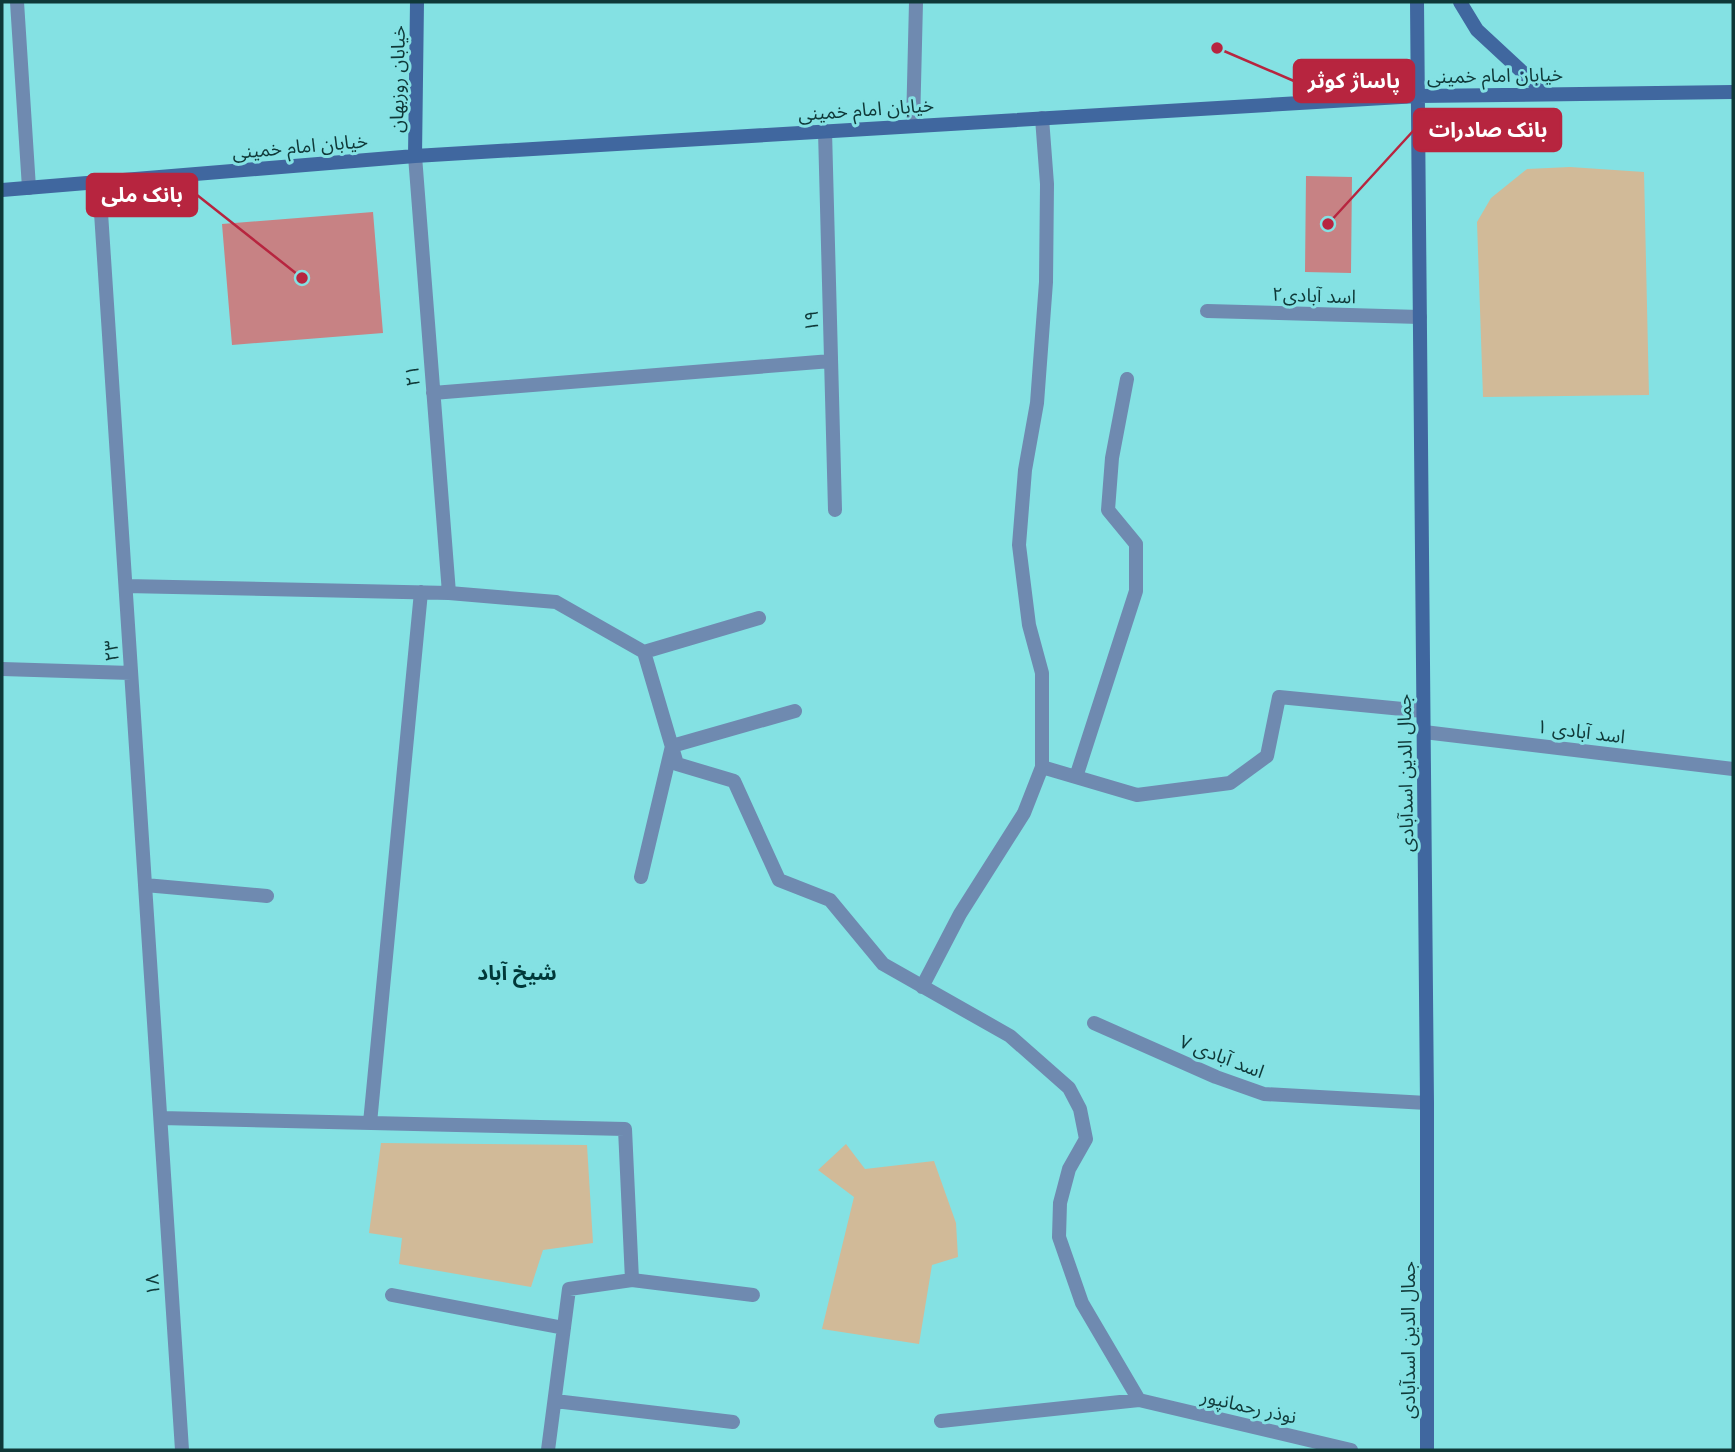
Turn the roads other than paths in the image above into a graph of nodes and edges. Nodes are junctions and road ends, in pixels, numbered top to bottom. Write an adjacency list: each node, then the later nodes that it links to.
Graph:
1 (18, 2): 14 (street)
2 (417, 2): 12 (main road, خیابان روزبهان)
3 (916, 2): 10 (street)
4 (1417, 2): 8 (main road, جمال الدین اسدآبادی)
5 (1460, 2): 6 (main road)
6 (1544, 92): 7 (main road, خیابان امام خمینی); 8 (main road, خیابان امام خمینی)
7 (1733, 92)
8 (1418, 96): 9 (main road, خیابان امام خمینی); 17 (main road, جمال الدین اسدآبادی)
9 (1042, 118): 10 (main road, خیابان امام خمینی); 33 (street)
10 (913, 126): 11 (main road, خیابان امام خمینی)
11 (825, 131): 12 (main road, خیابان امام خمینی); 18 (street, ۱۹)
12 (415, 156): 13 (main road, خیابان امام خمینی); 20 (street, ۲۱)
13 (99, 182): 14 (main road, خیابان امام خمینی); 22 (street, ۲۳)
14 (29, 188): 15 (main road, خیابان امام خمینی)
15 (2, 190)
16 (1207, 311): 17 (street, اسد آبادی۲)
17 (1420, 317): 30 (main road, جمال الدین اسدآبادی)
18 (831, 361): 20 (street); 21 (street, ۱۹)
19 (1127, 379): 35 (street)
20 (433, 393): 24 (street, ۲۱)
21 (835, 510)
22 (126, 586): 23 (street); 28 (street, ۲۳)
23 (421, 592): 24 (street); 43 (street)
24 (449, 593): 26 (street)
25 (759, 618): 26 (street)
26 (644, 652): 32 (street)
27 (2, 669): 28 (street)
28 (131, 673): 37 (street, ۲۳)
29 (795, 711): 32 (street)
30 (1423, 711): 31 (main road, جمال الدین اسدآبادی); 35 (street)
31 (1424, 732): 34 (street, اسد آبادی ۱); 41 (main road, جمال الدین اسدآبادی)
32 (672, 746): 36 (street); 39 (street)
33 (1042, 767): 35 (street); 39 (street)
34 (1733, 769)
35 (1076, 777)
36 (641, 877)
37 (145, 885): 38 (street); 42 (street, ۲۳)
38 (267, 896)
39 (922, 987): 48 (street)
40 (1094, 1023): 41 (street, اسد آبادی ۷)
41 (1427, 1103): 55 (main road, جمال الدین اسدآبادی)
42 (160, 1118): 43 (street); 52 (street, ۱۸)
43 (370, 1123): 44 (street)
44 (632, 1280): 46 (street); 47 (street)
45 (392, 1295): 47 (street)
46 (753, 1295)
47 (564, 1328): 49 (street)
48 (1139, 1400): 50 (street, نوذر رحمانپور); 54 (street, نوذر رحمانپور)
49 (555, 1401): 51 (street); 53 (street)
50 (941, 1421)
51 (733, 1422)
52 (182, 1450)
53 (548, 1450)
54 (1351, 1450)
55 (1427, 1450)

